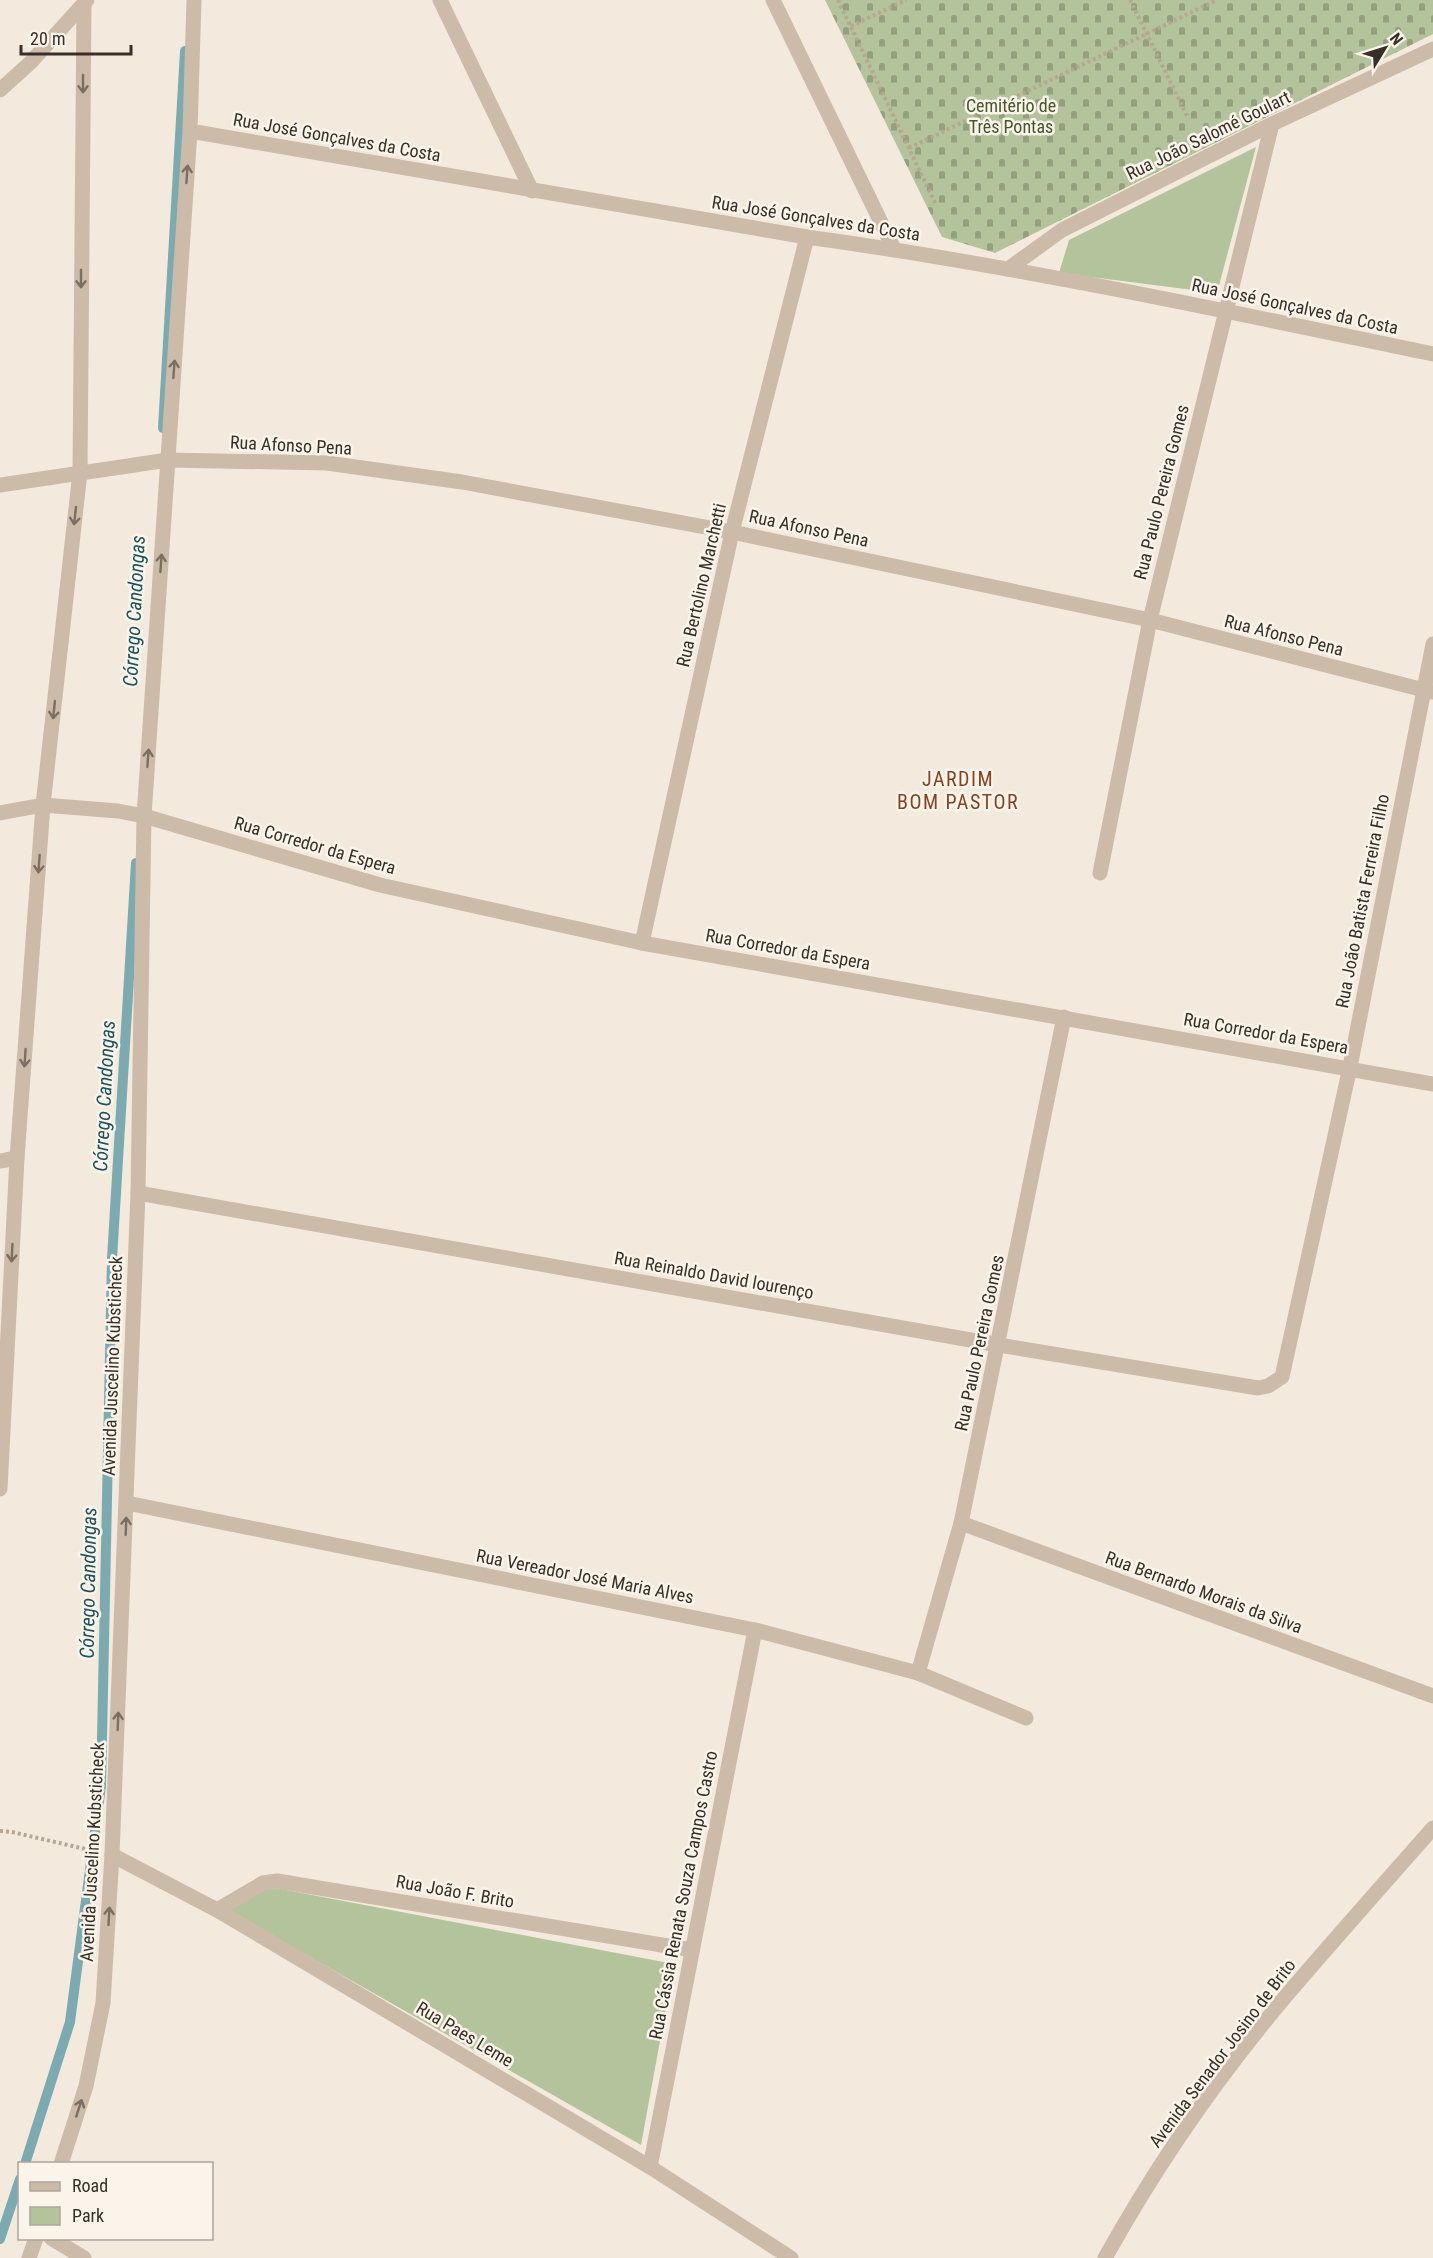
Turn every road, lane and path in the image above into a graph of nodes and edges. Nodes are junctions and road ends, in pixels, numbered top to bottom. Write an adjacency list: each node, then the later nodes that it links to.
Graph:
1 (194, 0): 15 (street, Avenida Juscelino Kubsticheck)
2 (440, 0): 17 (street)
3 (773, 0): 20 (street)
4 (838, 0): 9 (path)
5 (906, 0): 9 (path)
6 (1130, 0): 10 (path)
7 (1217, 0): 10 (path)
8 (86, 2): 12 (street); 25 (street, one-way to 25)
9 (851, 26): 16 (path)
10 (1145, 34): 13 (path); 16 (path)
11 (1433, 49): 14 (street, Rua João Salomé Goulart)
12 (0, 90)
13 (1188, 118)
14 (1272, 124): 21 (street, Rua João Salomé Goulart); 22 (street, Rua Paulo Pereira Gomes)
15 (190, 131): 17 (street, Rua José Gonçalves da Costa); 24 (street, Avenida Juscelino Kubsticheck, one-way to 15)
16 (909, 148): 18 (path)
17 (532, 191): 19 (street, Rua José Gonçalves da Costa)
18 (936, 204)
19 (807, 237): 20 (street, Rua José Gonçalves da Costa); 27 (street, Rua Bertolino Marchetti)
20 (894, 249): 21 (street, Rua José Gonçalves da Costa)
21 (1008, 270): 22 (street, Rua José Gonçalves da Costa)
22 (1225, 310): 23 (street, Rua José Gonçalves da Costa); 28 (street, Rua Paulo Pereira Gomes)
23 (1433, 354)
24 (168, 460): 25 (street, Rua Afonso Pena); 27 (street, Rua Afonso Pena); 33 (street, Avenida Juscelino Kubsticheck, one-way to 24)
25 (80, 472): 26 (street, Rua Afonso Pena); 31 (street, one-way to 31)
26 (0, 485)
27 (732, 532): 28 (street, Rua Afonso Pena); 35 (street, Rua Bertolino Marchetti)
28 (1150, 620): 30 (street, Rua Afonso Pena); 34 (street, Rua Paulo Pereira Gomes)
29 (1433, 644): 30 (street, Rua João Batista Ferreira Filho)
30 (1428, 692): 37 (street, Rua João Batista Ferreira Filho)
31 (43, 806): 32 (street, Rua Corredor da Espera); 33 (street, Rua Corredor da Espera); 39 (street, one-way to 39)
32 (0, 813)
33 (144, 816): 35 (street, Rua Corredor da Espera); 41 (street, Avenida Juscelino Kubsticheck)
34 (1100, 873)
35 (642, 943): 36 (street, Rua Corredor da Espera)
36 (1064, 1017): 37 (street, Rua Corredor da Espera); 42 (street, Rua Paulo Pereira Gomes)
37 (1350, 1068): 38 (street, Rua Corredor da Espera); 43 (street, Rua João Batista Ferreira Filho)
38 (1433, 1084)
39 (17, 1158): 40 (street); 44 (street, one-way to 44)
40 (0, 1161)
41 (138, 1194): 42 (street, Rua Reinaldo David lourenço); 45 (street, Avenida Juscelino Kubsticheck)
42 (999, 1345): 43 (street, Rua Reinaldo David lourenço); 46 (street, Rua Paulo Pereira Gomes)
43 (1282, 1377)
44 (0, 1487)
45 (127, 1503): 47 (street, Rua Vereador José Maria Alves); 54 (street, Avenida Juscelino Kubsticheck, one-way to 45)
46 (961, 1523): 48 (street, Rua Paulo Pereira Gomes); 49 (street, Rua Bernardo Morais da Silva)
47 (755, 1630): 48 (street, Rua Vereador José Maria Alves); 56 (street, Rua Cássia Renata Souza Campos Castro)
48 (918, 1673): 50 (street, Rua Vereador José Maria Alves)
49 (1433, 1696)
50 (1026, 1718)
51 (1433, 1828): 64 (street, Avenida Senador Josino de Brito)
52 (0, 1832): 53 (path)
53 (95, 1851)
54 (112, 1855): 55 (street, Rua Paes Leme); 57 (street, Avenida Juscelino Kubsticheck, one-way to 54)
55 (218, 1910): 56 (street, Rua João F. Brito); 58 (street, Rua Paes Leme)
56 (692, 1950): 58 (street, Rua Cássia Renata Souza Campos Castro)
57 (61, 2162)
58 (650, 2167): 63 (street, Rua Paes Leme)
59 (35, 2240): 61 (street)
60 (54, 2240): 62 (street)
61 (29, 2258)
62 (84, 2258)
63 (791, 2258)
64 (1105, 2258)

